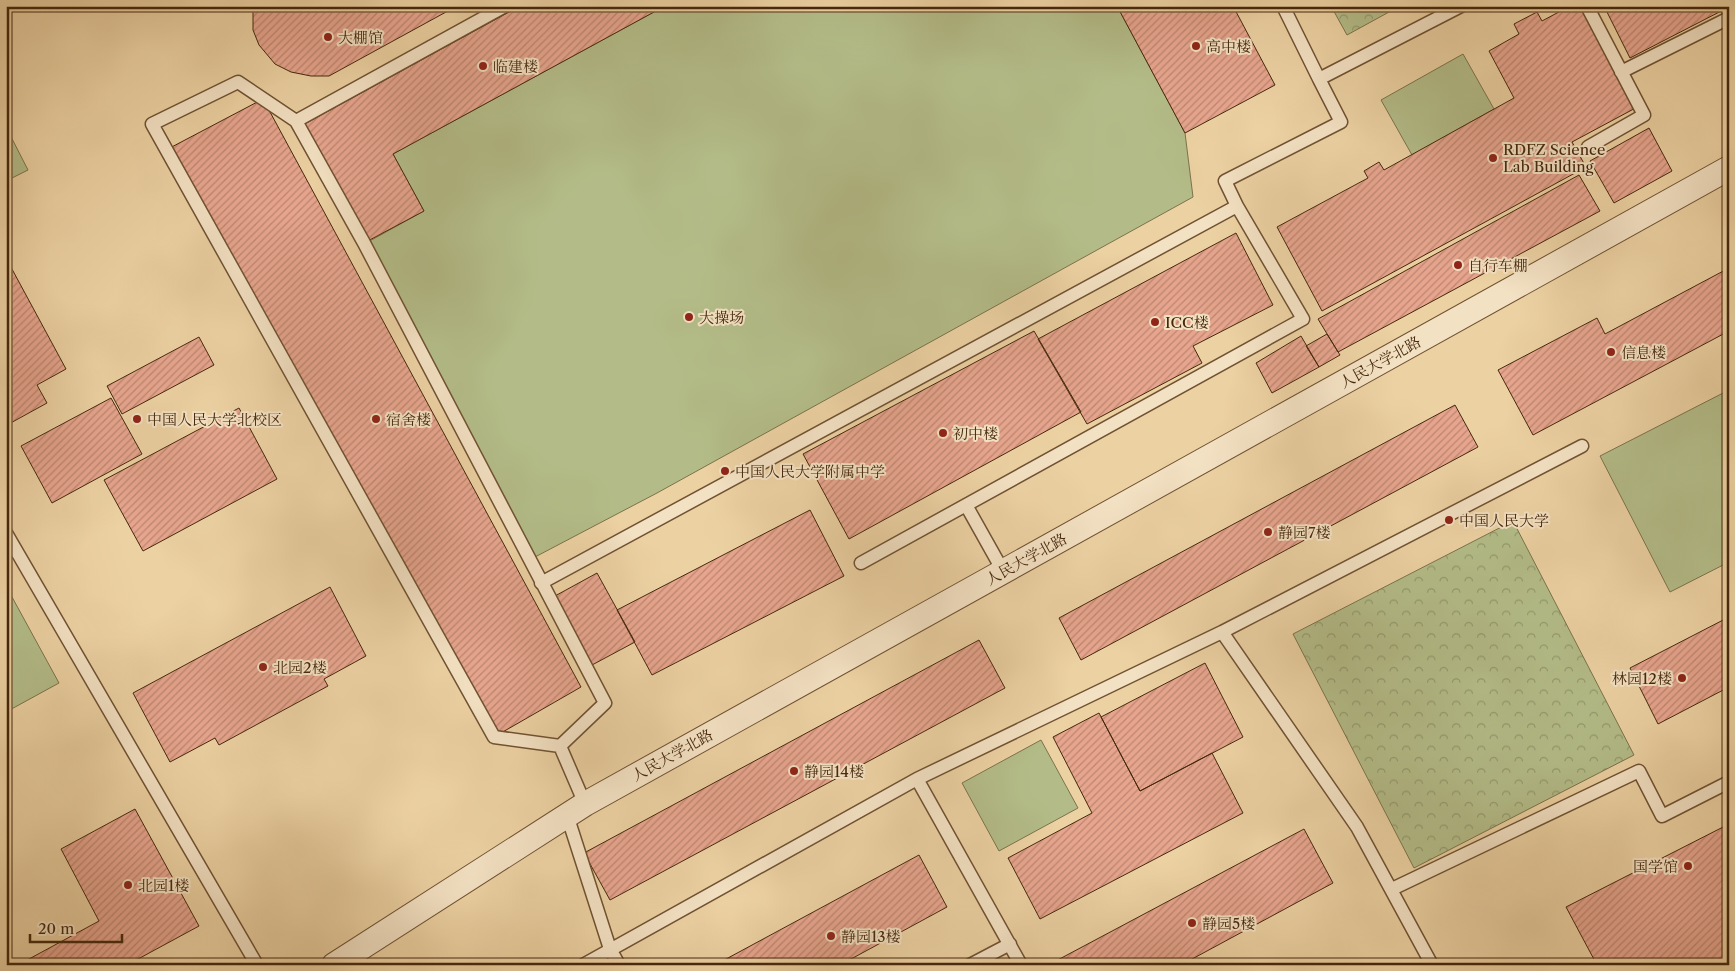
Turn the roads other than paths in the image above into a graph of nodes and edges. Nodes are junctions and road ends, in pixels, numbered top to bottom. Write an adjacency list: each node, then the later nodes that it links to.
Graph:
1 (505, 6): 8 (lane)
2 (1283, 6): 7 (lane)
3 (1587, 6): 6 (lane)
4 (1456, 7): 7 (lane)
5 (1729, 18): 6 (lane)
6 (1621, 72): 9 (lane)
7 (1319, 80): 11 (lane)
8 (296, 121): 17 (lane); 19 (lane)
9 (1588, 147)
10 (1729, 168): 16 (street, 人民大学北路)
11 (1237, 206): 13 (lane); 17 (lane)
12 (1582, 446): 18 (lane)
13 (966, 505): 15 (lane); 16 (lane)
14 (6, 533): 26 (lane)
15 (861, 563)
16 (1004, 571): 22 (street, 人民大学北路)
17 (541, 583): 19 (lane)
18 (1222, 632): 20 (lane); 23 (lane)
19 (560, 746): 22 (lane)
20 (918, 779): 24 (lane); 25 (lane)
21 (1729, 782): 23 (lane)
22 (576, 810): 25 (lane); 27 (street, 人民大学北路)
23 (1392, 889): 32 (lane)
24 (1010, 944): 30 (lane); 31 (lane)
25 (610, 949): 28 (lane); 29 (lane)
26 (257, 965)
27 (334, 965)
28 (583, 965)
29 (619, 965)
30 (970, 965)
31 (1021, 965)
32 (1432, 965)

